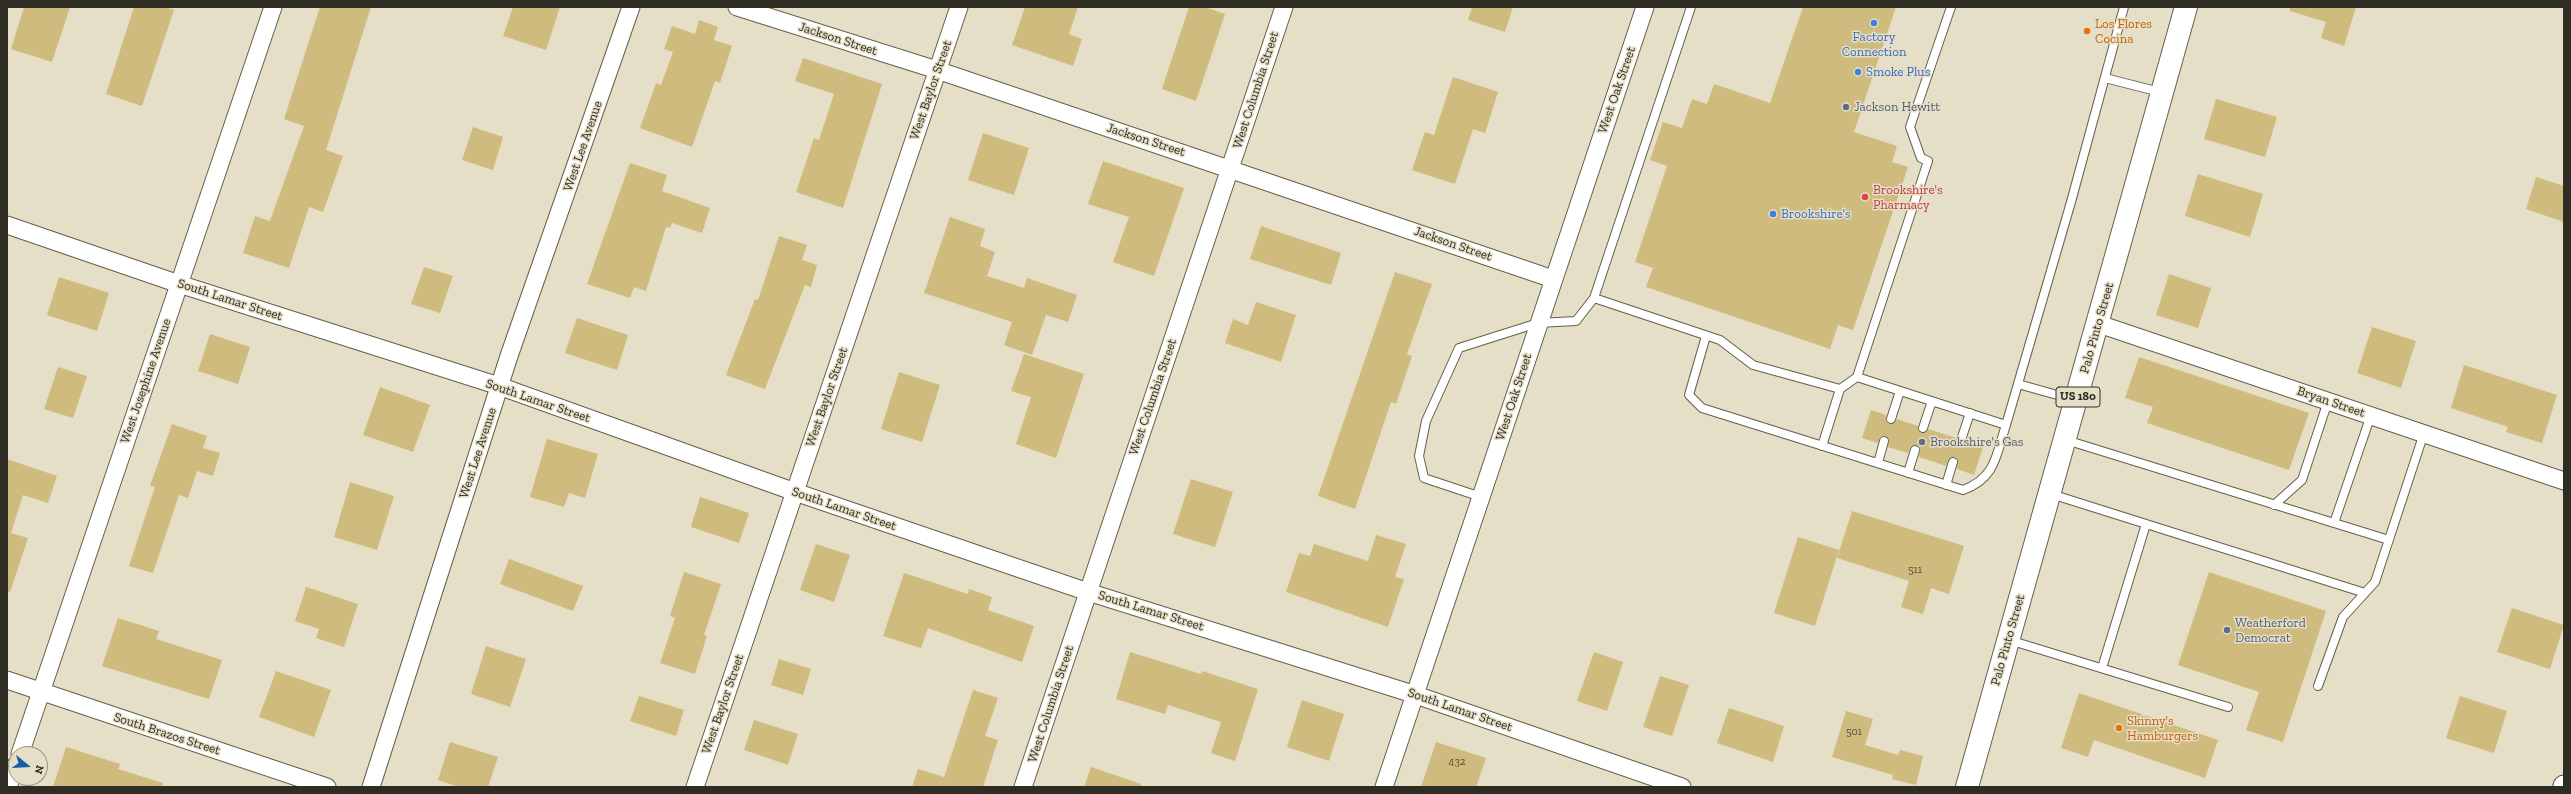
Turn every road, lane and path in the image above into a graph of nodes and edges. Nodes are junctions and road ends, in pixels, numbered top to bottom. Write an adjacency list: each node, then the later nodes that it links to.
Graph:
1 (273, 7): 17 (street, West Josephine Avenue)
2 (631, 7): 24 (street, West Lee Avenue)
3 (737, 7): 11 (street, Jackson Street)
4 (959, 7): 11 (street, West Baylor Street)
5 (1284, 7): 14 (street, West Columbia Street)
6 (1645, 7): 16 (street, West Oak Street)
7 (1691, 7): 18 (lane)
8 (1951, 7): 22 (lane)
9 (2124, 7): 12 (lane)
10 (2186, 7): 13 (main road, Palo Pinto Street / US 180)
11 (938, 70): 14 (street, Jackson Street); 46 (street, West Baylor Street)
12 (2105, 78): 13 (lane); 23 (lane)
13 (2162, 92): 20 (main road, Palo Pinto Street / US 180)
14 (1230, 168): 16 (street, Jackson Street); 53 (street, West Columbia Street)
15 (7, 225): 17 (street, South Lamar Street)
16 (1553, 279): 19 (street, West Oak Street)
17 (179, 284): 24 (street, South Lamar Street); 59 (street, West Josephine Avenue)
18 (1594, 298): 19 (lane); 21 (lane)
19 (1538, 323): 48 (street, West Oak Street); 48 (lane)
20 (2099, 324): 28 (main road, Palo Pinto Street / US 180); 29 (street, Bryan Street)
21 (1706, 336): 25 (lane); 39 (lane)
22 (1857, 377): 25 (lane); 26 (lane)
23 (2018, 384): 28 (lane); 33 (lane)
24 (499, 386): 46 (street, South Lamar Street); 64 (street, West Lee Avenue)
25 (1840, 389): 39 (lane)
26 (1900, 391): 27 (lane); 32 (lane)
27 (1932, 401): 30 (lane); 34 (lane)
28 (2076, 401): 36 (main road, Palo Pinto Street / US 180)
29 (2328, 401): 31 (street, Bryan Street); 49 (lane)
30 (1970, 413): 33 (lane); 37 (lane)
31 (2371, 415): 35 (street, Bryan Street); 50 (lane)
32 (1891, 419)
33 (2006, 425): 45 (lane)
34 (1923, 428)
35 (2424, 433): 44 (street, Bryan Street); 52 (lane)
36 (2066, 439): 47 (main road, Palo Pinto Street / US 180); 49 (lane)
37 (1961, 440)
38 (1884, 441): 42 (lane)
39 (1822, 446): 42 (lane)
40 (1915, 450): 43 (lane)
41 (1953, 462): 45 (lane)
42 (1878, 463): 43 (lane)
43 (1908, 473): 45 (lane)
44 (2564, 480)
45 (1946, 485)
46 (795, 492): 53 (street, South Lamar Street); 65 (street, West Baylor Street)
47 (2050, 493): 51 (lane); 55 (main road, Palo Pinto Street / US 180)
48 (1480, 497): 60 (street, West Oak Street)
49 (2274, 505): 50 (lane)
50 (2334, 523): 52 (lane)
51 (2146, 524): 54 (lane); 56 (lane)
52 (2389, 540): 54 (lane)
53 (1088, 592): 60 (street, South Lamar Street); 66 (street, West Columbia Street)
54 (2365, 593): 58 (lane)
55 (2008, 640): 56 (lane); 69 (main road, Palo Pinto Street / US 180)
56 (2102, 668): 61 (lane)
57 (7, 680): 59 (street, South Brazos Street)
58 (2318, 686)
59 (41, 692): 62 (street, West Josephine Avenue); 63 (street, South Brazos Street)
60 (1413, 694): 67 (street, West Oak Street); 68 (street, South Lamar Street)
61 (2228, 707)
62 (23, 746)
63 (327, 787)
64 (371, 787)
65 (695, 787)
66 (1023, 787)
67 (1384, 787)
68 (1682, 787)
69 (1967, 787)

